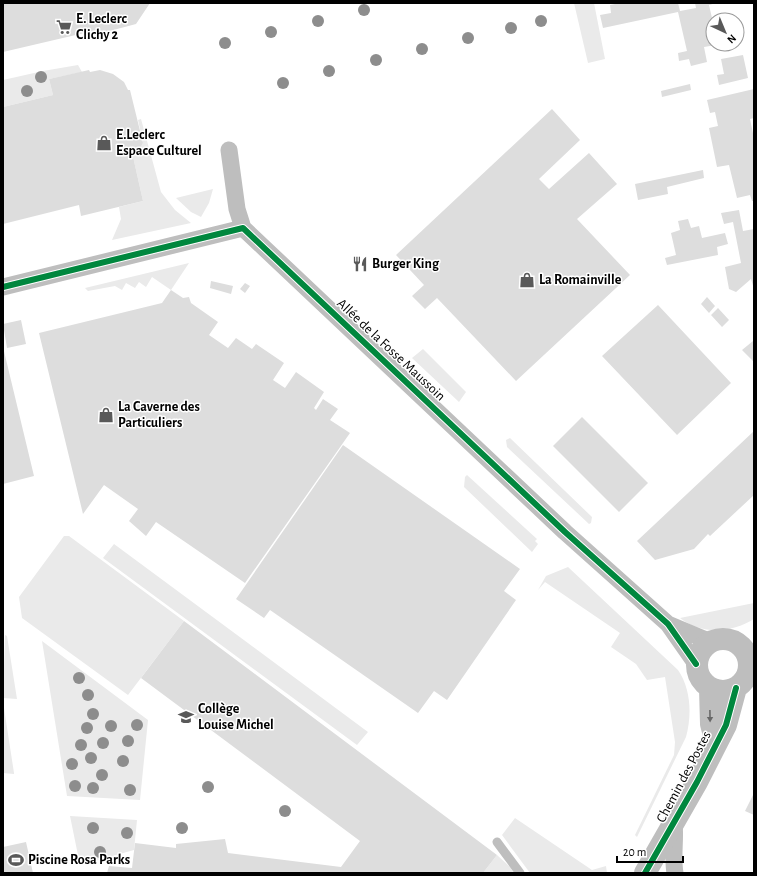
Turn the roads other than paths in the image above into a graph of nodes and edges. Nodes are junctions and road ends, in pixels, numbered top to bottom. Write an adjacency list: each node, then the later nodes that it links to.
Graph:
1 (229, 150): 2 (street)
2 (243, 228): 3 (street); 4 (street, Allée de la Fosse Maussoin)
3 (3, 287)
4 (668, 624): 6 (street, Allée de la Fosse Maussoin); 8 (street, Allée de la Fosse Maussoin)
5 (745, 637): 6 (street); 7 (street)
6 (711, 642): 8 (street)
7 (752, 662): 10 (street)
8 (696, 664): 9 (street)
9 (710, 688): 10 (street); 11 (street, Chemin des Postes, one-way to 11)
10 (736, 688): 11 (street, Chemin des Postes)
11 (716, 743): 12 (street, Chemin des Postes)
12 (674, 822): 15 (street, Chemin des Postes); 16 (street)
13 (497, 842): 14 (lane)
14 (520, 873)
15 (645, 873)
16 (675, 873)

